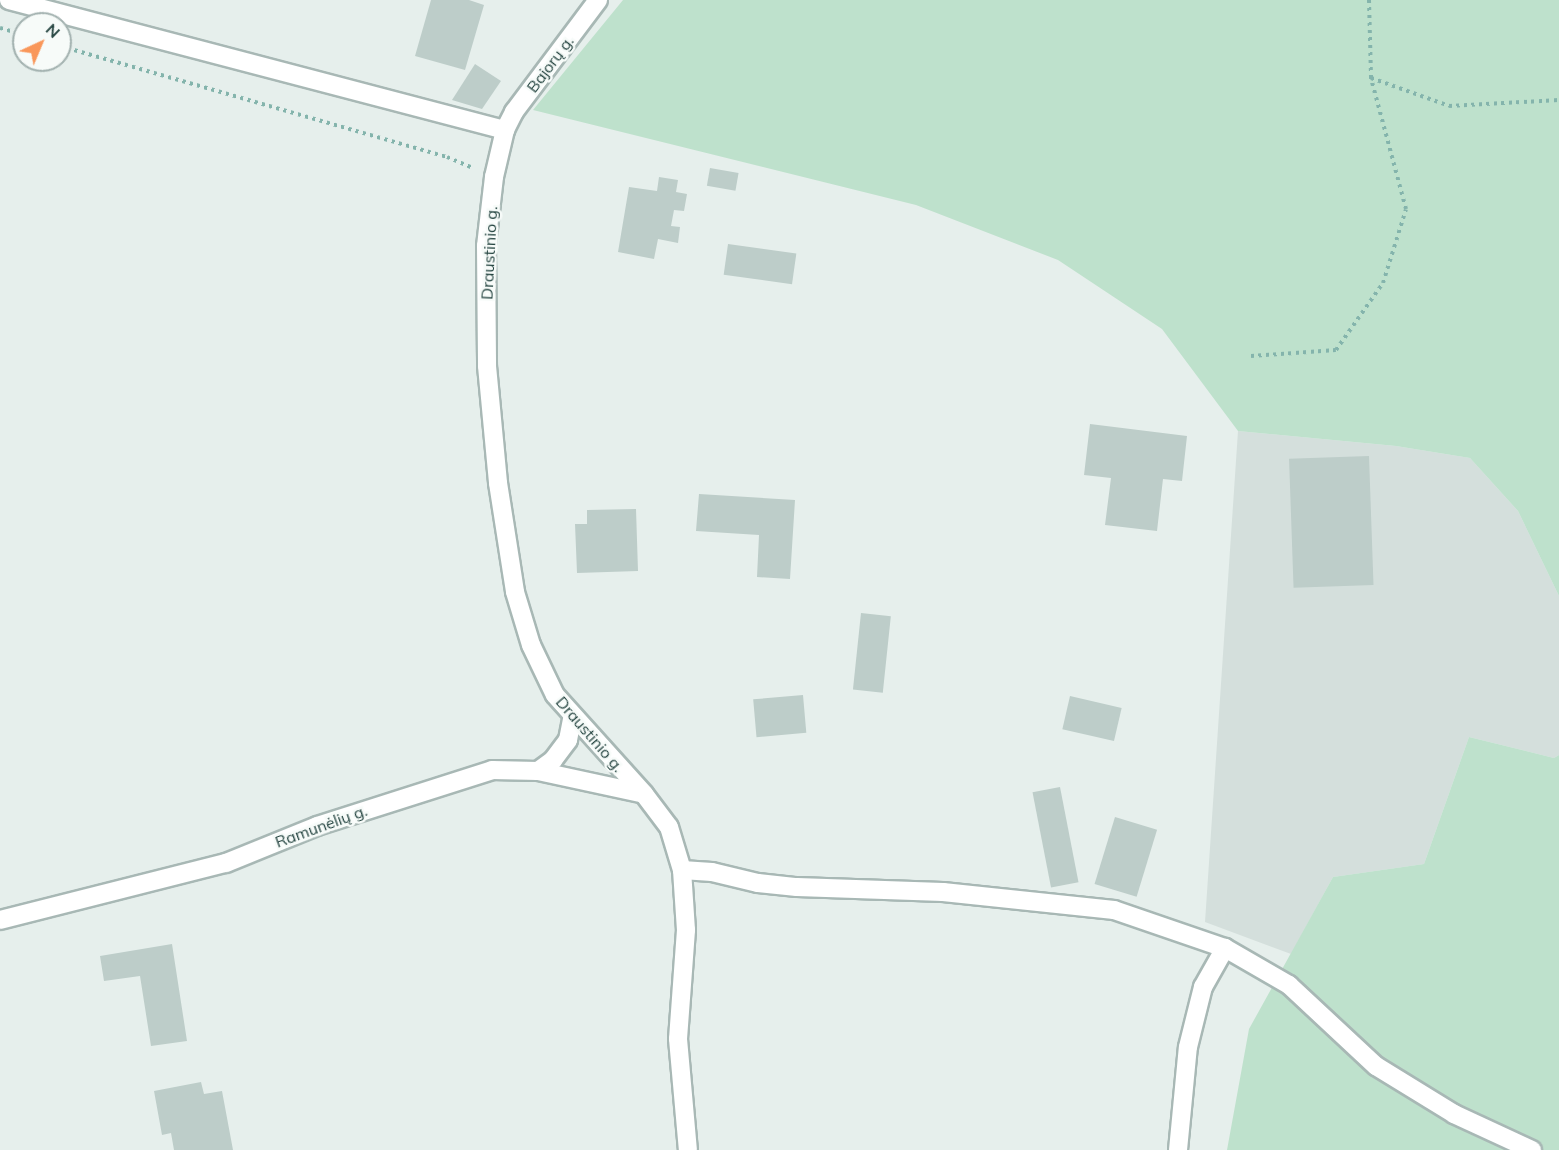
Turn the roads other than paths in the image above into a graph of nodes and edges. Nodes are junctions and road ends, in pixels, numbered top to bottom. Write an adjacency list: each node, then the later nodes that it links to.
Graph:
1 (9, 0): 3 (street)
2 (598, 0): 3 (street, Bajorų g.)
3 (505, 130): 4 (street, Draustinio g.)
4 (573, 715): 5 (street); 6 (street, Draustinio g.)
5 (538, 771): 6 (street, Ramunėlių g.); 8 (street, Ramunėlių g.)
6 (644, 794): 7 (street, Draustinio g.)
7 (682, 870): 9 (street); 10 (street, Draustinio g.)
8 (0, 920)
9 (1225, 948): 11 (street); 12 (street)
10 (688, 1150)
11 (1178, 1150)
12 (1532, 1150)

